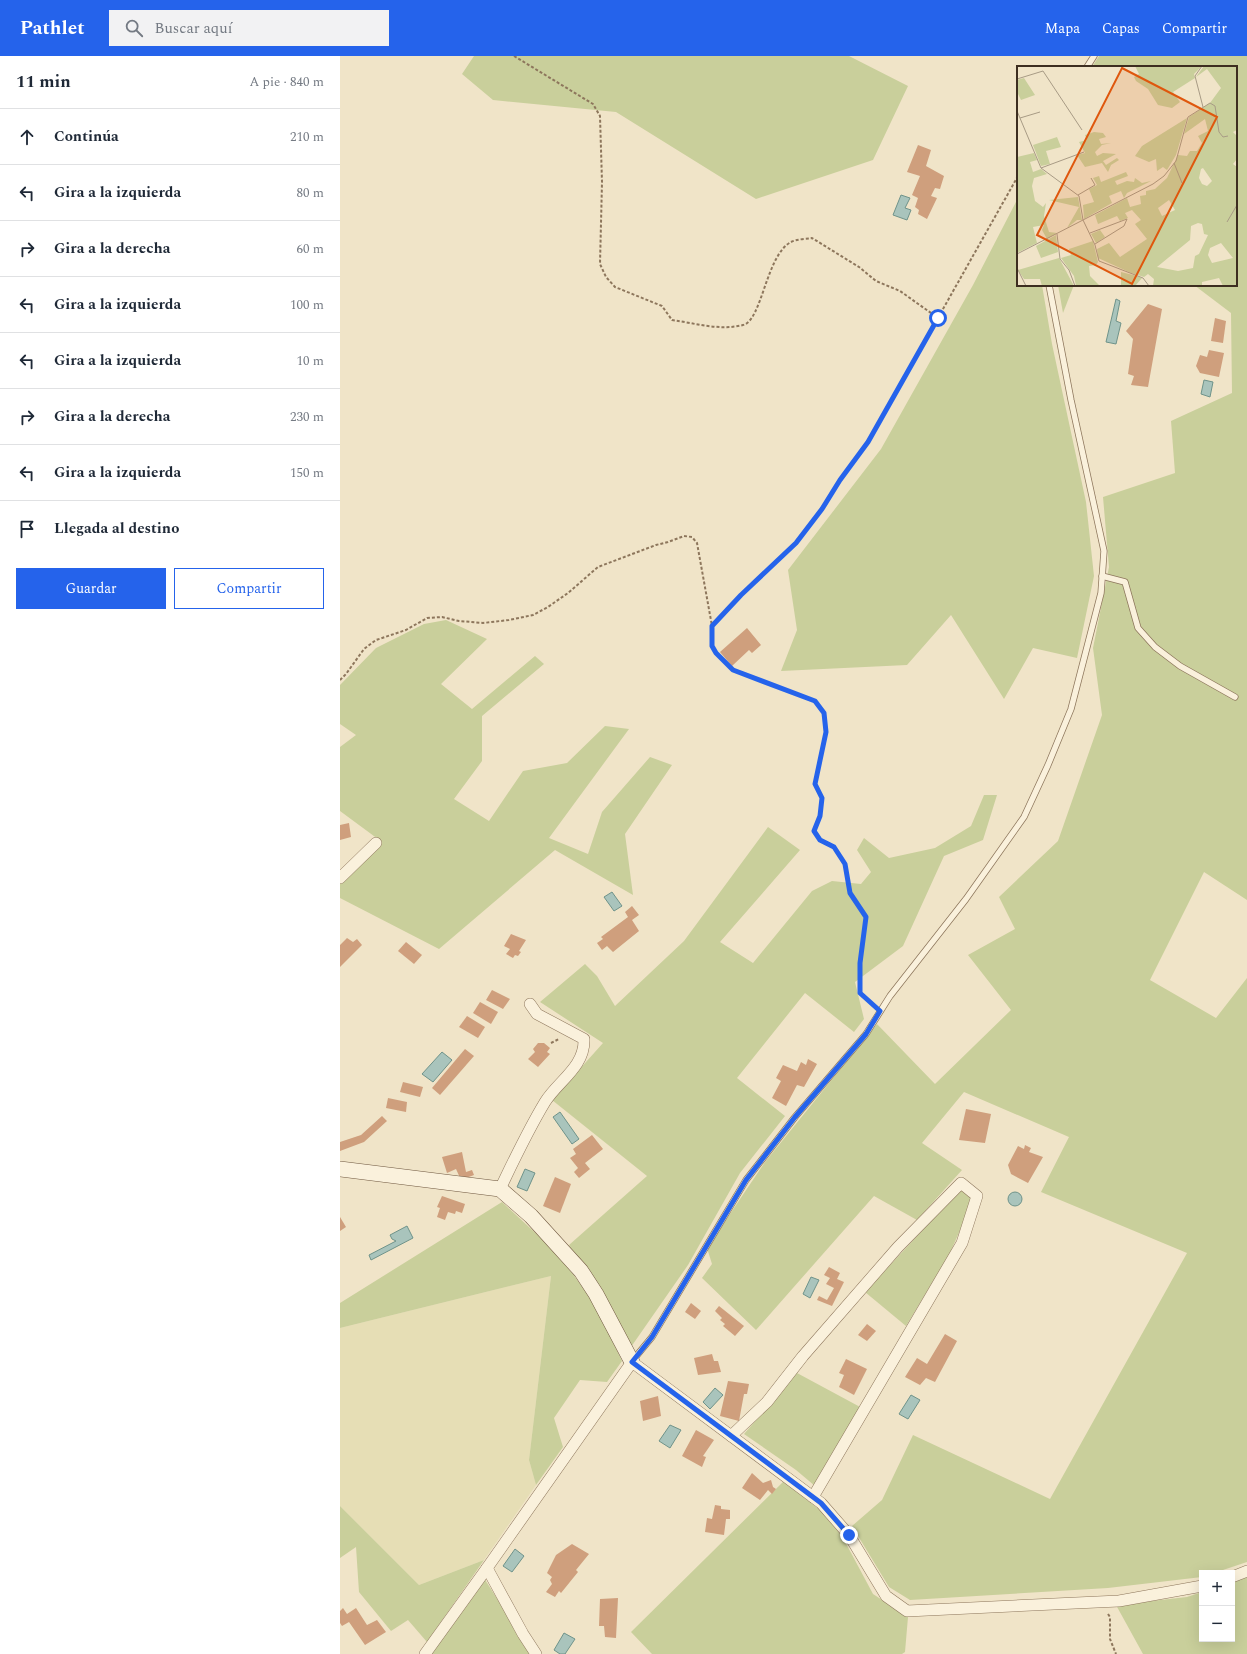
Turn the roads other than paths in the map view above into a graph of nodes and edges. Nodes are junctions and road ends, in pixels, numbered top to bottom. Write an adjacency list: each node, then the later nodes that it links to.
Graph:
1 (1094, 56): 2 (lane)
2 (1088, 66)
3 (1049, 286): 4 (lane)
4 (1102, 576): 5 (lane); 11 (lane)
5 (1235, 697)
6 (376, 843): 7 (street)
7 (340, 878)
8 (530, 1004): 10 (street)
9 (340, 1169): 10 (street)
10 (500, 1189): 11 (street)
11 (632, 1362): 12 (street); 14 (street)
12 (731, 1436): 13 (street); 13 (street)
13 (813, 1497): 17 (street)
14 (487, 1568): 18 (street); 19 (street)
15 (1247, 1571): 16 (street)
16 (1235, 1576)
17 (1199, 1587)
18 (425, 1654)
19 (536, 1654)

